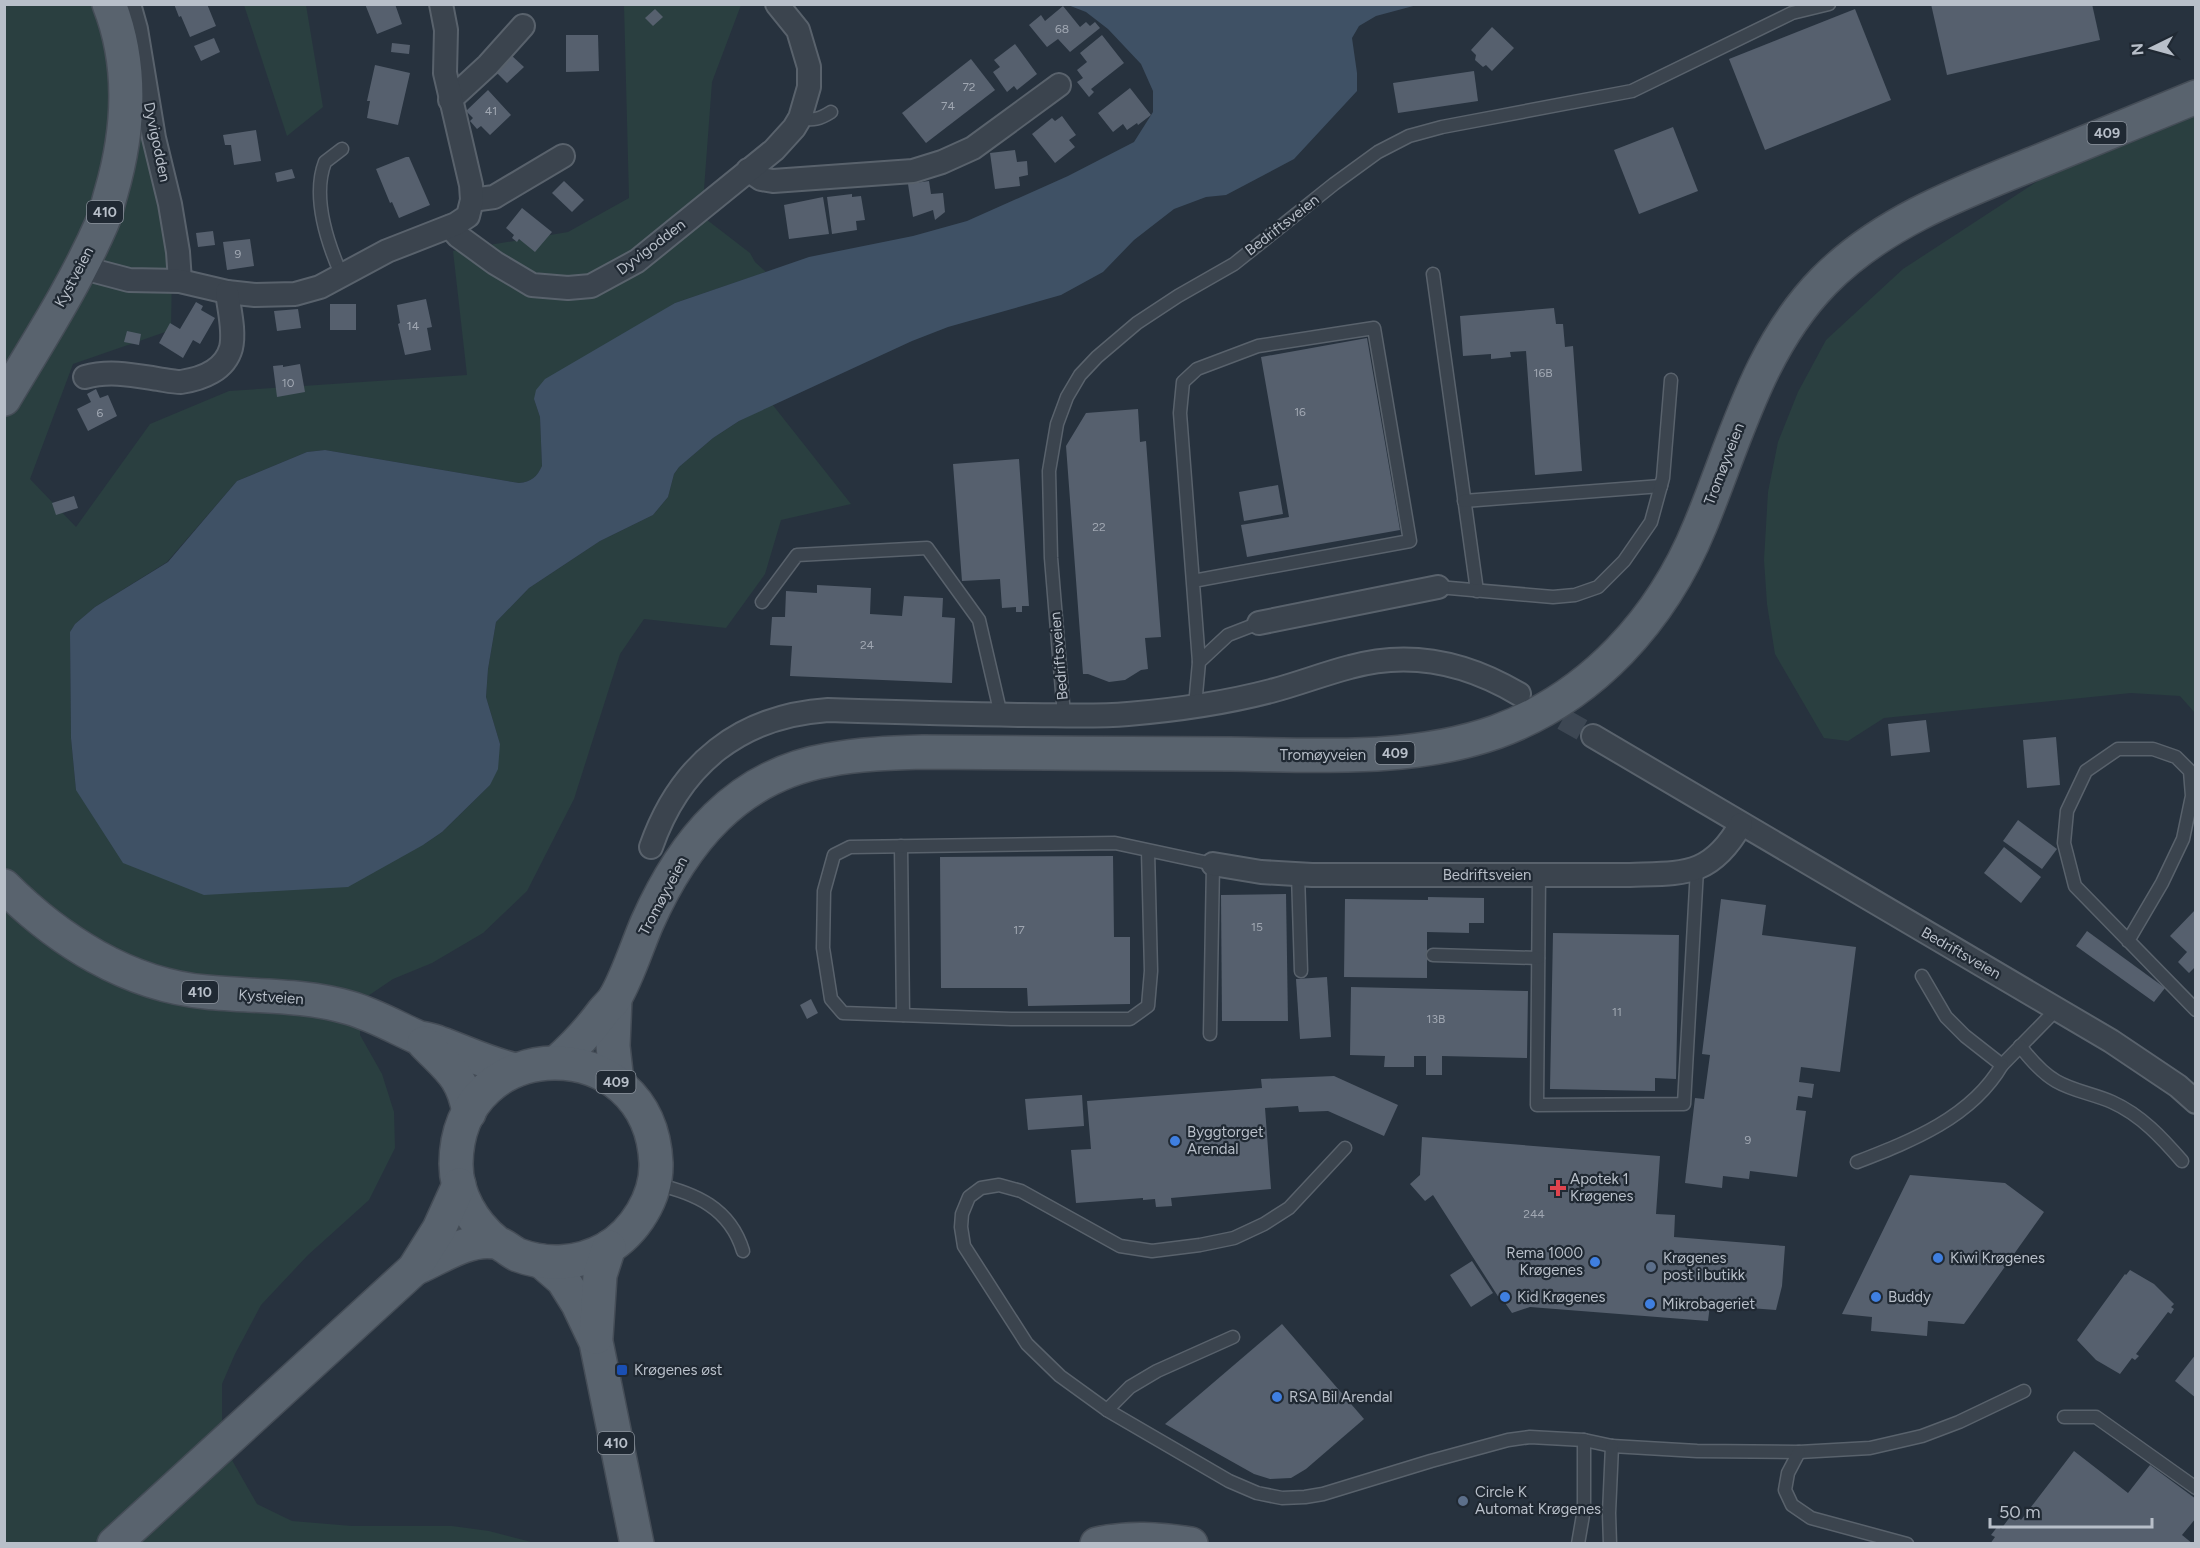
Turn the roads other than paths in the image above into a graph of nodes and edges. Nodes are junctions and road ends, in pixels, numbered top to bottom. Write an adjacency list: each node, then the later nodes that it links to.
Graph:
1 (109, 4): 17 (main road, Kystveien / 410)
2 (129, 4): 20 (street, Dyvigodden)
3 (441, 4): 9 (street)
4 (777, 4): 11 (street, Dyvigodden)
5 (1829, 4): 36 (lane, Bedriftsveien)
6 (523, 26): 9 (street)
7 (1059, 85): 14 (street)
8 (2196, 97): 52 (main road, Tromøyveien / 409)
9 (450, 100): 15 (street)
10 (831, 112): 11 (lane)
11 (800, 118): 14 (street, Dyvigodden)
12 (342, 149): 18 (lane)
13 (563, 156): 15 (street)
14 (748, 170): 16 (street, Dyvigodden)
15 (472, 200): 16 (street)
16 (450, 227): 18 (street)
17 (81, 263): 20 (street); 24 (main road, Kystveien / 410)
18 (341, 274): 21 (street)
19 (1433, 274): 26 (lane)
20 (180, 281): 21 (street)
21 (227, 292): 22 (street)
22 (84, 377)
23 (1671, 380): 25 (lane)
24 (4, 399)
25 (1661, 486): 26 (lane); 29 (lane)
26 (1464, 501): 29 (lane)
27 (1193, 582): 27 (lane); 32 (lane)
28 (1438, 587): 29 (lane); 31 (street)
29 (1477, 591)
30 (762, 602): 35 (lane)
31 (1259, 623): 32 (lane)
32 (1199, 662): 34 (lane)
33 (1519, 694): 34 (street, Bedriftsveien)
34 (1195, 706): 36 (street, Bedriftsveien)
35 (1001, 715): 36 (street, Bedriftsveien); 40 (street, Bedriftsveien)
36 (1064, 715)
37 (1593, 736): 38 (street, Bedriftsveien)
38 (1741, 824): 43 (street, Bedriftsveien); 53 (street, Bedriftsveien)
39 (901, 846): 41 (lane); 55 (lane); 55 (lane)
40 (651, 847)
41 (1148, 851): 42 (lane); 55 (lane)
42 (1213, 864): 44 (street, Bedriftsveien); 56 (lane)
43 (1697, 869): 45 (street, Bedriftsveien); 49 (lane)
44 (1298, 874): 45 (street, Bedriftsveien); 50 (lane)
45 (1539, 875): 49 (lane)
46 (4, 886): 57 (main road, Kystveien / 410)
47 (2128, 941): 47 (lane); 54 (lane)
48 (1433, 955): 49 (lane)
49 (1538, 958)
50 (1301, 971)
51 (1922, 976): 60 (lane)
52 (615, 998): 59 (main road, Tromøyveien / 409); 62 (main road, Tromøyveien / 409)
53 (2057, 1010): 58 (lane); 63 (street, Bedriftsveien)
54 (2196, 1010)
55 (903, 1015)
56 (1210, 1034)
57 (418, 1037): 61 (main road, Kystveien / 410); 64 (main road, Kystveien / 410)
58 (2020, 1046): 60 (lane); 66 (lane)
59 (557, 1062): 61 (main road, 409); 62 (main road, 409)
60 (2002, 1065): 67 (lane)
61 (516, 1070): 64 (main road, 409)
62 (617, 1082): 68 (main road, 409)
63 (2196, 1102)
64 (469, 1113): 69 (main road, 409)
65 (1346, 1148): 78 (lane)
66 (2182, 1161)
67 (1857, 1162)
68 (654, 1183): 71 (main road, 409); 72 (lane)
69 (459, 1185): 70 (main road, 409); 74 (main road, 409)
70 (496, 1242): 73 (main road, 409); 74 (main road, 409)
71 (609, 1247): 73 (main road, 409); 76 (main road, 410)
72 (743, 1251)
73 (541, 1261): 76 (main road, 410)
74 (414, 1269): 84 (main road, 409)
75 (1233, 1337): 78 (lane)
76 (596, 1342): 85 (main road, 410)
77 (2024, 1390): 82 (lane)
78 (1107, 1410): 80 (lane)
79 (2064, 1417): 83 (lane)
80 (1584, 1440): 81 (lane); 88 (lane)
81 (1612, 1446): 82 (lane); 89 (lane)
82 (1799, 1452): 90 (lane)
83 (2196, 1488)
84 (114, 1544)
85 (637, 1544)
86 (1097, 1544): 87 (main road)
87 (1191, 1544)
88 (1578, 1544)
89 (1610, 1544)
90 (1907, 1544)

